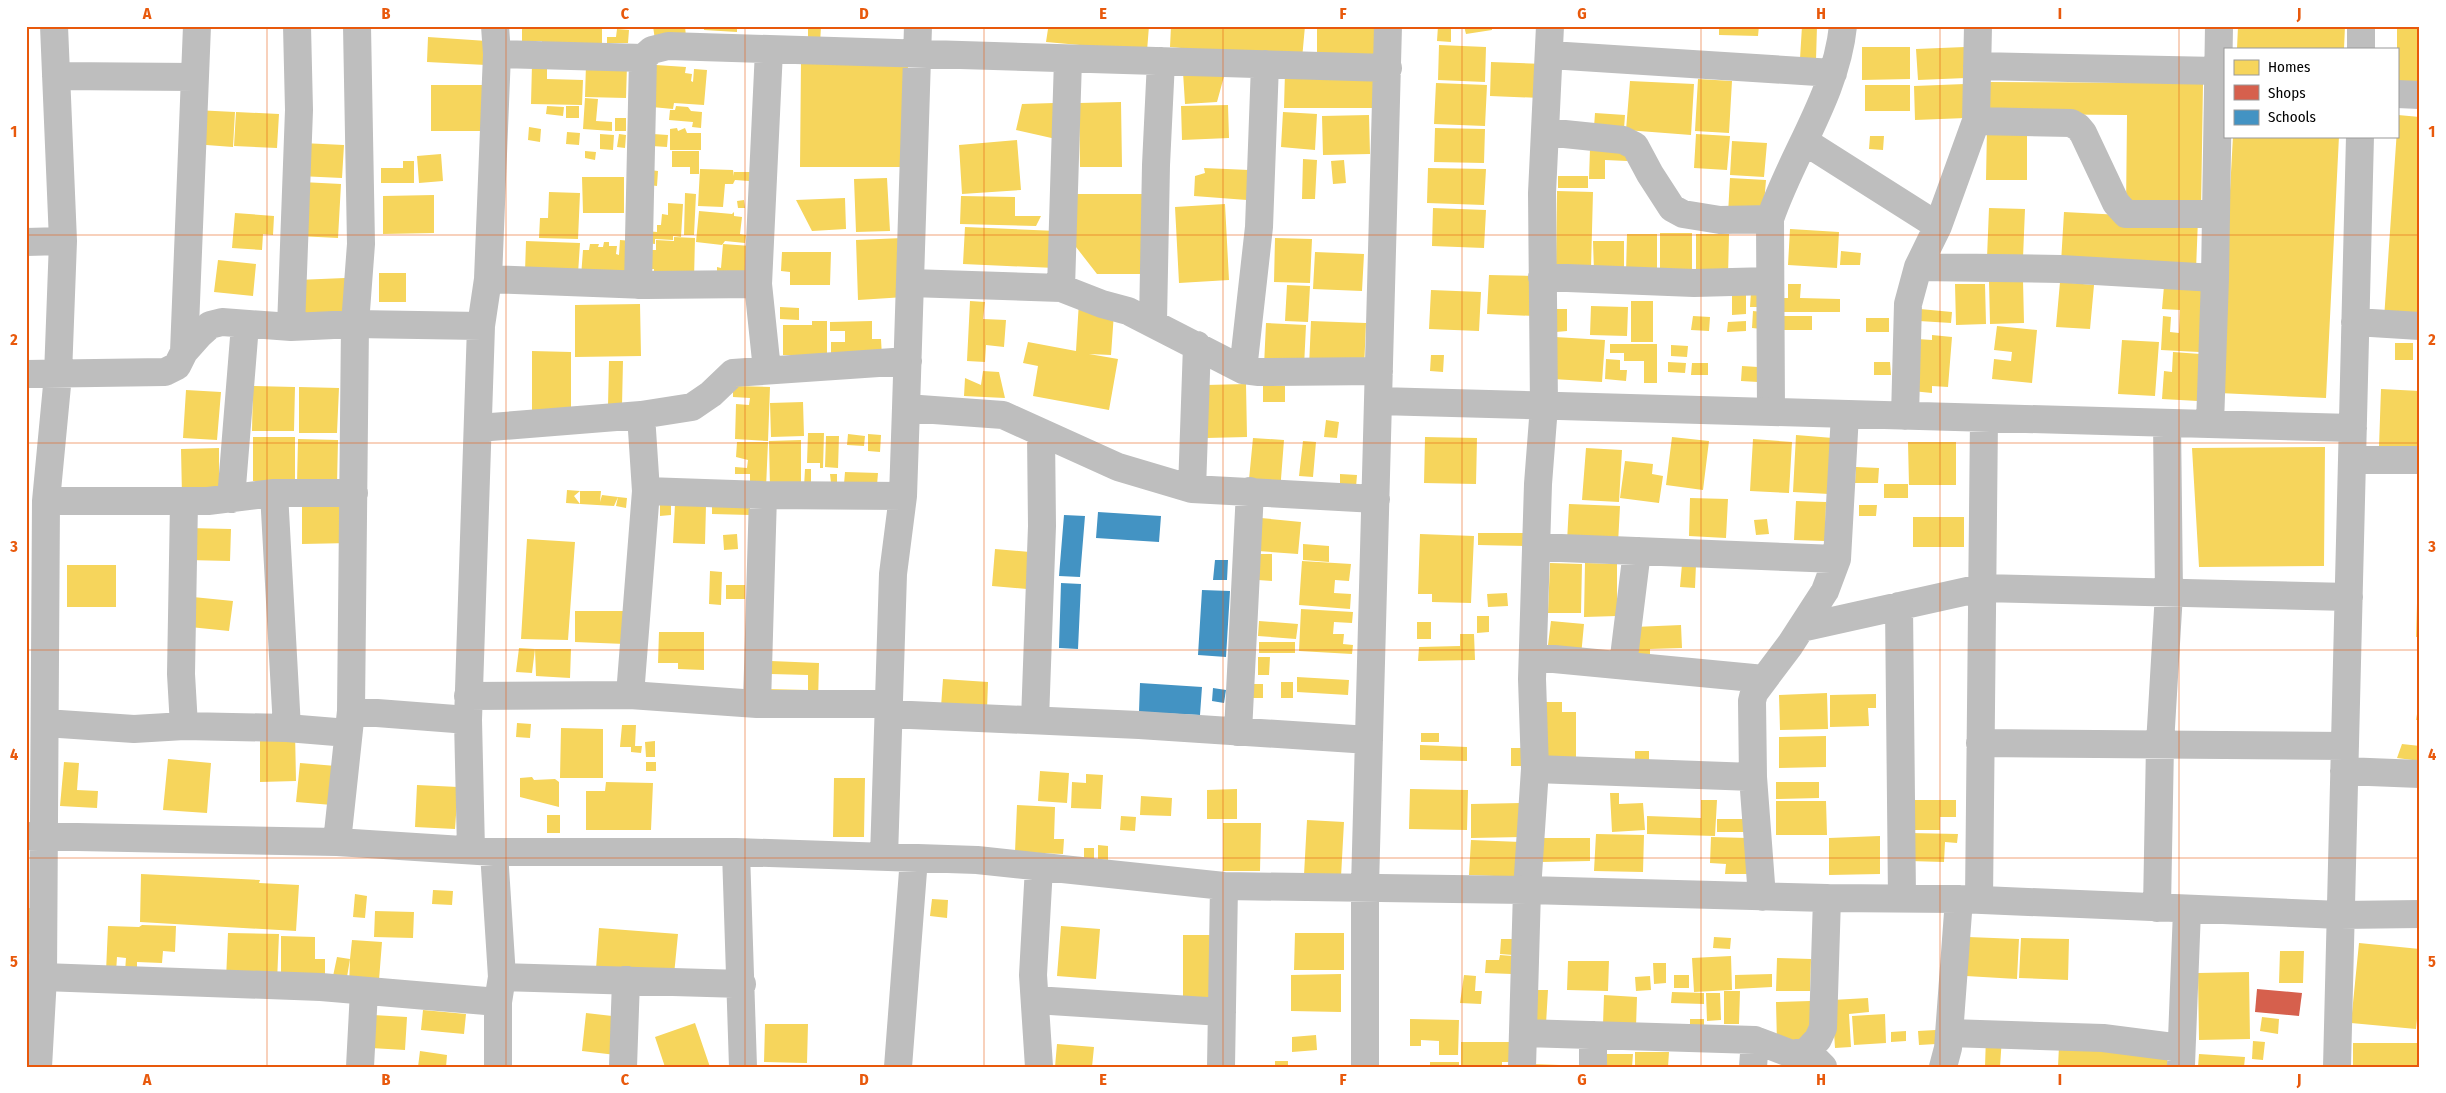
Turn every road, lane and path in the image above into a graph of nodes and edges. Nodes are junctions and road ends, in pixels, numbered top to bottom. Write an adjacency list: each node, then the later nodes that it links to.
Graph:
1 (54, 26): 26 (street)
2 (197, 26): 27 (street)
3 (297, 26): 52 (street)
4 (357, 26): 50 (street)
5 (495, 26): 15 (street)
6 (918, 26): 16 (street)
7 (1388, 26): 23 (street)
8 (1550, 26): 17 (street)
9 (1843, 26): 25 (street)
10 (1978, 26): 22 (street)
11 (2219, 26): 24 (street)
12 (2362, 26): 13 (street)
13 (2361, 48)
14 (769, 50): 16 (street); 18 (street); 45 (street)
15 (497, 54): 18 (street); 42 (street)
16 (917, 55): 19 (street); 44 (street)
17 (1550, 55): 25 (street); 31 (street)
18 (643, 58): 46 (street)
19 (1068, 59): 20 (street); 47 (street)
20 (1162, 62): 21 (street); 48 (street)
21 (1265, 64): 23 (street); 59 (street)
22 (1977, 66): 24 (street); 30 (street)
23 (1388, 68): 60 (street)
24 (2218, 71): 34 (street)
25 (1833, 74): 33 (street)
26 (56, 76): 27 (street); 37 (street)
27 (195, 77): 56 (street)
28 (2398, 94): 29 (street)
29 (2420, 95)
30 (1976, 121): 34 (street); 36 (street)
31 (1545, 132): 35 (street); 40 (street)
32 (2360, 138): 49 (street)
33 (1804, 141): 35 (street); 36 (street)
34 (2216, 214): 41 (street)
35 (1770, 219): 43 (street)
36 (1938, 226): 39 (street)
37 (63, 241): 38 (street); 62 (street)
38 (26, 242)
39 (1918, 267): 41 (street); 69 (street)
40 (1542, 277): 43 (street); 64 (street)
41 (2215, 278): 72 (street)
42 (488, 279): 46 (street); 53 (street)
43 (1770, 280): 66 (street)
44 (910, 283): 47 (street); 57 (street)
45 (758, 284): 46 (street); 58 (street)
46 (638, 285)
47 (1060, 288): 48 (street)
48 (1153, 322): 55 (street)
49 (2355, 322): 54 (street); 74 (street)
50 (355, 324): 52 (street); 53 (street); 82 (street)
51 (245, 325): 52 (street); 56 (street); 85 (street)
52 (291, 326)
53 (482, 326): 73 (street)
54 (2420, 326)
55 (1197, 345): 59 (street); 78 (street)
56 (184, 352): 62 (street)
57 (908, 361): 58 (street); 65 (street)
58 (767, 370): 68 (street)
59 (1243, 370): 60 (street)
60 (1379, 371): 63 (street)
61 (26, 374): 62 (street)
62 (58, 375): 87 (street)
63 (1378, 401): 64 (street); 86 (street)
64 (1544, 406): 66 (street); 89 (street)
65 (906, 408): 75 (street); 84 (street)
66 (1771, 412): 67 (street)
67 (1845, 414): 69 (street); 91 (street)
68 (641, 415): 73 (street); 79 (street)
69 (1905, 416): 70 (street)
70 (1984, 418): 71 (street); 92 (street)
71 (2167, 423): 72 (street); 93 (street)
72 (2210, 424): 74 (street)
73 (478, 428): 103 (street)
74 (2353, 428): 76 (street)
75 (1041, 433): 78 (street); 105 (street)
76 (2352, 460): 77 (street); 94 (street)
77 (2420, 460)
78 (1192, 489): 80 (street)
79 (646, 491): 83 (street); 101 (street)
80 (1250, 491): 86 (street); 110 (street)
81 (274, 493): 82 (street); 85 (street); 109 (street)
82 (354, 493): 106 (street)
83 (763, 495): 84 (street); 102 (street)
84 (903, 496): 104 (street)
85 (231, 499): 88 (street)
86 (1376, 499): 111 (street)
87 (46, 501): 88 (street); 99 (street)
88 (184, 502): 108 (street)
89 (1536, 547): 90 (street); 97 (street)
90 (1637, 551): 91 (street); 98 (street)
91 (1837, 559): 96 (street)
92 (1981, 588): 93 (street); 95 (street); 112 (street)
93 (2169, 593): 94 (street); 113 (street)
94 (2348, 597): 114 (street)
95 (1899, 606): 96 (street); 130 (street)
96 (1801, 628): 100 (street)
97 (1533, 657): 98 (street); 115 (street)
98 (1624, 665): 100 (street)
99 (36, 678): 107 (street)
100 (1764, 679): 117 (street)
101 (630, 694): 102 (street); 103 (street)
102 (757, 704): 104 (street)
103 (468, 708): 106 (street); 120 (street)
104 (889, 709): 105 (street); 122 (street)
105 (1035, 720): 110 (street)
106 (350, 722): 109 (street); 119 (street)
107 (45, 723): 108 (street); 118 (street)
108 (184, 726): 109 (street)
109 (287, 728)
110 (1238, 732): 111 (street)
111 (1369, 740): 126 (street)
112 (1980, 744): 113 (street); 131 (street)
113 (2160, 744): 114 (street); 132 (street)
114 (2345, 758): 116 (street); 135 (street)
115 (1535, 769): 117 (street); 127 (street)
116 (2420, 774)
117 (1753, 777): 128 (street)
118 (36, 836): 119 (street); 136 (street)
119 (337, 842): 120 (street)
120 (483, 851): 121 (street); 139 (street)
121 (736, 852): 122 (street); 138 (street)
122 (884, 857): 123 (street)
123 (914, 858): 124 (street); 154 (street)
124 (1039, 867): 125 (street); 141 (street)
125 (1224, 886): 126 (street); 142 (street)
126 (1365, 887): 127 (street); 157 (street)
127 (1527, 890): 128 (street); 144 (street)
128 (1762, 897): 129 (street)
129 (1827, 898): 130 (street); 148 (street)
130 (1902, 898): 131 (street)
131 (1969, 899): 132 (street); 143 (street)
132 (2157, 908): 133 (street)
133 (2186, 910): 135 (street); 147 (street)
134 (2420, 914): 135 (street)
135 (2340, 915): 162 (street)
136 (37, 973): 140 (street); 149 (street)
137 (626, 980): 138 (street); 139 (street); 152 (street)
138 (742, 984): 153 (street)
139 (500, 989): 140 (street); 151 (street)
140 (364, 991): 150 (street)
141 (1035, 1000): 142 (street); 155 (street)
142 (1222, 1012): 156 (street)
143 (1949, 1033): 147 (street); 161 (street)
144 (1523, 1034): 145 (street); 158 (street)
145 (1593, 1036): 146 (street); 159 (street)
146 (1755, 1040): 148 (street); 160 (street)
147 (2181, 1057)
148 (1815, 1059)
149 (38, 1067)
150 (360, 1067)
151 (498, 1067)
152 (623, 1067)
153 (743, 1067)
154 (898, 1067)
155 (1039, 1067)
156 (1221, 1067)
157 (1365, 1067)
158 (1522, 1067)
159 (1593, 1067)
160 (1753, 1067)
161 (1943, 1067)
162 (2337, 1067)

